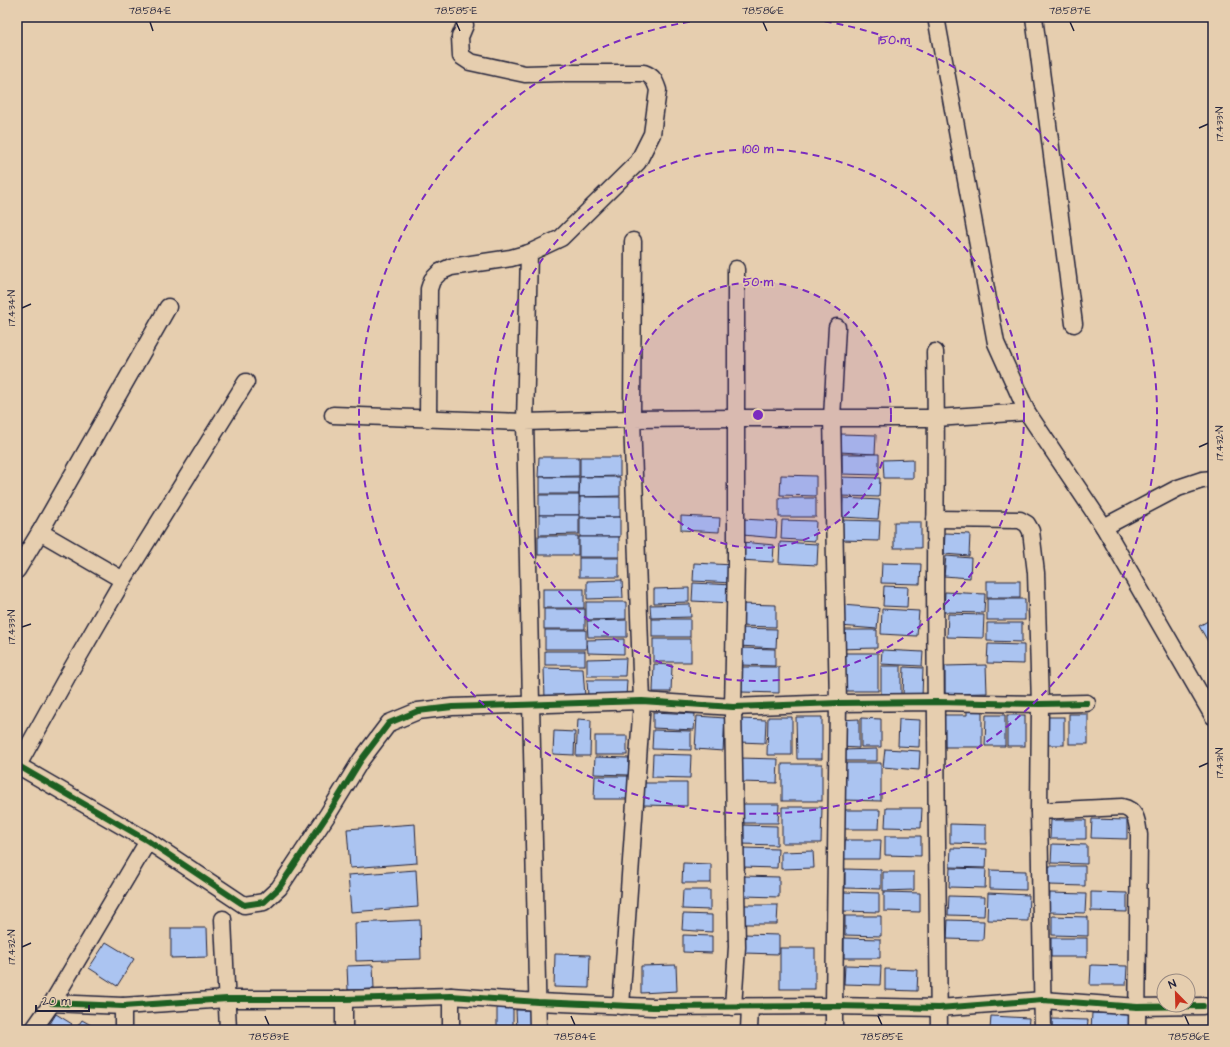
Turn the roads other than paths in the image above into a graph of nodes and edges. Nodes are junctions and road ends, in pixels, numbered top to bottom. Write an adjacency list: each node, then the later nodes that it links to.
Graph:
1 (936, 17): 12 (street)
2 (1034, 17): 8 (street)
3 (465, 25): 5 (street)
4 (633, 241): 18 (street)
5 (529, 252): 14 (street); 19 (street)
6 (736, 269): 15 (street)
7 (168, 306): 23 (street)
8 (1074, 324)
9 (837, 327): 16 (street)
10 (935, 352): 17 (street)
11 (246, 382): 25 (street)
12 (1027, 412): 17 (street); 22 (street)
13 (333, 416): 14 (street)
14 (428, 418): 19 (street)
15 (736, 418): 16 (street); 18 (street); 32 (street)
16 (832, 418): 17 (street); 29 (street)
17 (936, 418): 21 (street)
18 (632, 419): 19 (street); 26 (street)
19 (526, 422): 31 (street)
20 (1213, 479): 22 (street)
21 (935, 519): 27 (street); 30 (street)
22 (1104, 527): 33 (street)
23 (40, 532): 24 (street); 25 (street)
24 (17, 570)
25 (123, 580): 34 (street)
26 (642, 701): 31 (street); 32 (street); 45 (street)
27 (936, 702): 29 (street); 30 (street); 51 (street)
28 (1087, 702): 30 (street)
29 (838, 703): 32 (street); 46 (street)
30 (1040, 704): 35 (street)
31 (531, 706): 36 (street); 42 (street)
32 (733, 707): 48 (street)
33 (1213, 715)
34 (17, 765): 36 (street)
35 (1039, 811): 41 (street); 50 (street)
36 (148, 842): 43 (street)
37 (223, 919): 40 (street)
38 (451, 996): 39 (street); 42 (street); 56 (street)
39 (344, 998): 40 (street); 55 (street)
40 (227, 999): 44 (street); 54 (street)
41 (1043, 1000): 50 (street); 51 (street); 61 (street)
42 (538, 1002): 45 (street); 57 (street)
43 (52, 1003): 44 (street); 52 (street)
44 (123, 1006): 53 (street)
45 (621, 1006): 48 (street)
46 (834, 1006): 49 (street); 51 (street); 59 (street)
47 (1203, 1006): 50 (street)
48 (733, 1007): 49 (street)
49 (750, 1007): 58 (street)
50 (1137, 1007): 62 (street)
51 (939, 1008): 60 (street)
52 (33, 1030)
53 (123, 1030)
54 (228, 1030)
55 (344, 1030)
56 (451, 1030)
57 (538, 1030)
58 (749, 1030)
59 (834, 1030)
60 (940, 1030)
61 (1043, 1030)
62 (1137, 1030)

